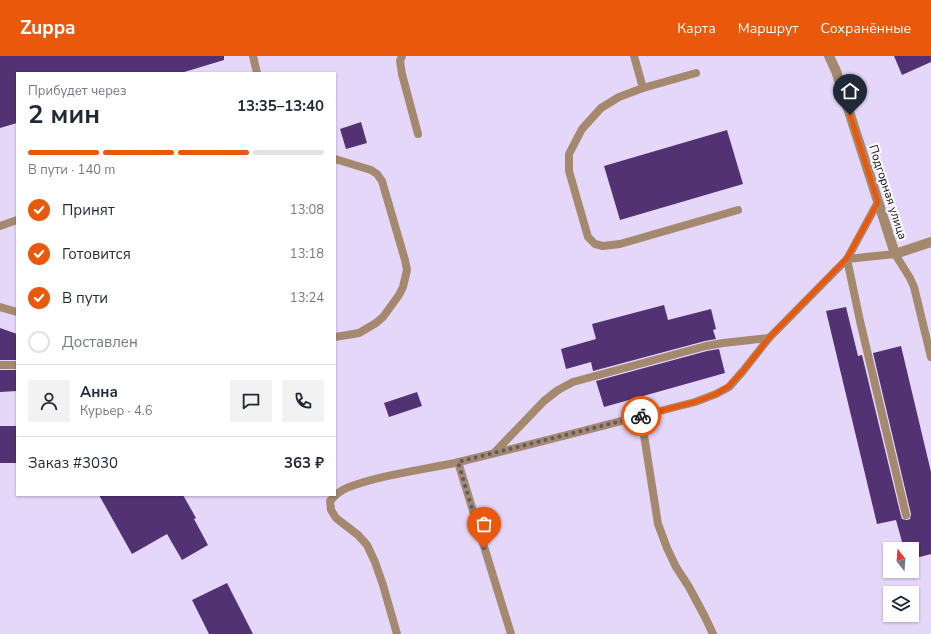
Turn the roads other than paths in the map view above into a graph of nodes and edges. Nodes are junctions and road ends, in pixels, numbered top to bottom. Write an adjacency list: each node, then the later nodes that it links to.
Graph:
1 (252, 56): 5 (lane)
2 (402, 56): 8 (lane)
3 (634, 56): 7 (lane)
4 (829, 56): 10 (street, Подгорная улица)
5 (257, 72)
6 (696, 73): 7 (lane)
7 (643, 88): 11 (lane)
8 (418, 134)
9 (336, 159): 19 (lane)
10 (878, 202): 15 (street, Подгорная улица); 16 (lane)
11 (738, 210)
12 (16, 220): 13 (lane)
13 (0, 226)
14 (931, 242): 15 (street, Подгорная улица)
15 (895, 254): 16 (lane); 21 (lane)
16 (847, 258): 20 (lane); 29 (lane)
17 (0, 307): 18 (lane)
18 (16, 312)
19 (336, 337)
20 (769, 338): 24 (lane); 25 (lane)
21 (931, 357)
22 (0, 365): 23 (lane)
23 (16, 365)
24 (641, 416): 25 (lane); 32 (lane)
25 (494, 453): 26 (lane)
26 (458, 462): 27 (lane); 31 (lane)
27 (336, 494)
28 (334, 496): 30 (lane)
29 (906, 515)
30 (397, 634)
31 (511, 634)
32 (713, 634)

